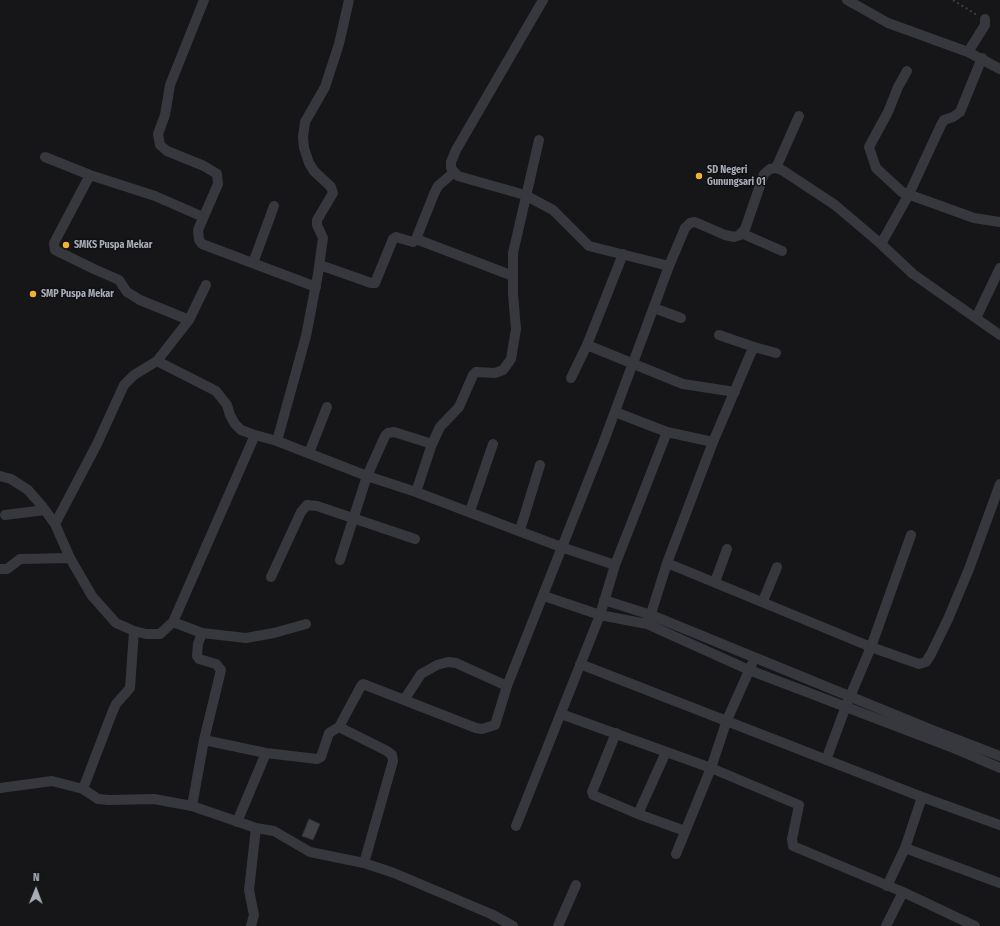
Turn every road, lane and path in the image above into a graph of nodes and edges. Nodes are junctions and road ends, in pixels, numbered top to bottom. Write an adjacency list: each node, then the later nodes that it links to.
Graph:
1 (204, 0): 20 (street)
2 (349, 0): 28 (street)
3 (543, 0): 15 (street)
4 (848, 0): 7 (street)
5 (953, 0): 6 (path)
6 (985, 19): 7 (street)
7 (968, 52): 8 (street)
8 (982, 58): 9 (street); 17 (street)
9 (1000, 69)
10 (906, 71): 17 (street)
11 (799, 116): 14 (street)
12 (539, 140): 18 (street)
13 (45, 157): 16 (street)
14 (776, 168): 22 (street); 24 (street)
15 (453, 172): 18 (street); 23 (street)
16 (90, 175): 20 (street); 37 (street)
17 (909, 194): 21 (street); 24 (street)
18 (525, 195): 26 (street); 31 (street)
19 (274, 206): 27 (street)
20 (202, 217): 27 (street)
21 (1000, 222)
22 (741, 233): 25 (street); 29 (street)
23 (416, 240): 28 (street); 31 (street)
24 (882, 244): 36 (street)
25 (782, 251)
26 (623, 254): 29 (street); 40 (street)
27 (253, 263): 33 (street)
28 (320, 265): 33 (street)
29 (669, 266): 34 (street)
30 (1000, 268): 36 (street)
31 (513, 276): 53 (street)
32 (206, 285): 37 (street)
33 (316, 287): 51 (street)
34 (654, 308): 35 (street); 44 (street)
35 (682, 318)
36 (976, 318): 39 (street)
37 (189, 320): 43 (street)
38 (719, 335): 41 (street)
39 (1000, 335)
40 (587, 345): 44 (street); 45 (street)
41 (754, 347): 42 (street); 46 (street)
42 (776, 354)
43 (157, 360): 50 (street); 65 (street)
44 (633, 364): 46 (street); 48 (street)
45 (571, 378)
46 (735, 392): 52 (street)
47 (327, 407): 55 (street)
48 (615, 412): 49 (street); 69 (street)
49 (667, 432): 52 (street); 74 (street)
50 (256, 435): 51 (street); 84 (street)
51 (277, 441): 55 (street)
52 (713, 442): 73 (street)
53 (432, 444): 58 (street); 60 (street)
54 (493, 444): 62 (street)
55 (309, 453): 58 (street)
56 (540, 465): 66 (street)
57 (0, 476): 61 (street)
58 (367, 476): 60 (street); 64 (street)
59 (1000, 484): 88 (street)
60 (416, 492): 62 (street)
61 (45, 510): 63 (street); 65 (street)
62 (470, 512): 66 (street)
63 (5, 515)
64 (353, 519): 68 (street); 72 (street); 77 (street)
65 (55, 524): 71 (street)
66 (520, 530): 69 (street)
67 (911, 535): 88 (street)
68 (415, 539)
69 (561, 547): 74 (street); 79 (street)
70 (727, 548): 78 (street)
71 (70, 558): 76 (street); 86 (street)
72 (340, 560)
73 (668, 563): 78 (street); 83 (street)
74 (615, 565): 80 (street)
75 (777, 567): 81 (street)
76 (0, 568)
77 (271, 577)
78 (715, 582): 81 (street)
79 (544, 596): 82 (street); 92 (street)
80 (604, 600): 82 (street); 83 (street)
81 (763, 601): 88 (street)
82 (600, 615): 83 (street); 90 (street)
83 (649, 620): 89 (street); 91 (street)
84 (173, 622): 86 (street); 87 (street)
85 (306, 624): 87 (street)
86 (134, 631): 108 (street)
87 (202, 633): 99 (street)
88 (871, 647): 94 (street)
89 (755, 657): 91 (street); 94 (street)
90 (580, 664): 95 (street); 96 (street)
91 (749, 670): 94 (street); 96 (street)
92 (507, 686): 93 (street); 93 (street)
93 (404, 700): 97 (street)
94 (848, 701): 101 (street); 104 (street)
95 (562, 714): 98 (street); 114 (street)
96 (727, 720): 104 (street); 105 (street)
97 (339, 727): 102 (street); 119 (street)
98 (616, 733): 100 (street); 111 (street)
99 (204, 740): 102 (street); 110 (street)
100 (666, 752): 105 (street); 111 (street)
101 (975, 752): 103 (street); 106 (street)
102 (266, 753): 112 (street)
103 (1000, 756)
104 (826, 760): 109 (street)
105 (711, 768): 116 (street); 122 (street)
106 (1000, 768)
107 (0, 788): 108 (street)
108 (83, 789): 110 (street)
109 (922, 797): 113 (street); 117 (street)
110 (192, 806): 112 (street)
111 (638, 814): 116 (street)
112 (237, 822): 115 (street)
113 (1000, 825)
114 (516, 826)
115 (256, 828): 119 (street); 124 (street)
116 (685, 831): 118 (street)
117 (905, 848): 120 (street); 122 (street)
118 (676, 854)
119 (364, 863): 125 (street)
120 (1000, 883)
121 (576, 885): 126 (street)
122 (887, 886): 123 (street)
123 (903, 892): 127 (street); 128 (street)
124 (251, 926)
125 (513, 926)
126 (558, 926)
127 (886, 926)
128 (975, 926)

